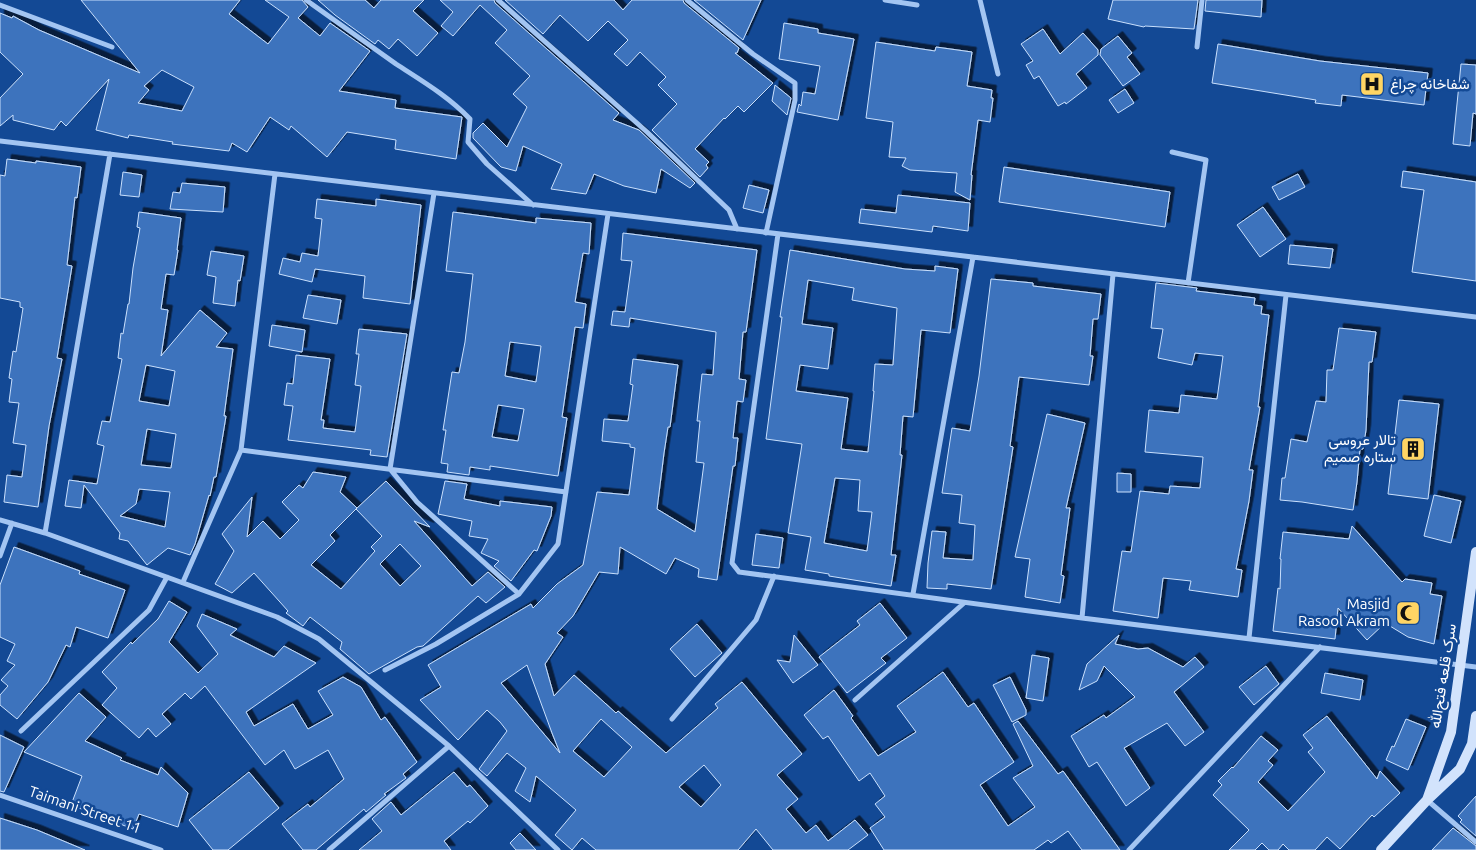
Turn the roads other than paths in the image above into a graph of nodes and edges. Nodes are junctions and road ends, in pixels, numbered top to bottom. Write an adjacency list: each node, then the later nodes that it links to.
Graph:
1 (306, 0): 17 (street)
2 (498, 0): 19 (street)
3 (687, 0): 20 (street)
4 (885, 0): 8 (street)
5 (980, 0): 11 (street)
6 (1202, 0): 10 (street)
7 (0, 5): 9 (street)
8 (918, 5)
9 (112, 47)
10 (1197, 47)
11 (998, 74)
12 (0, 141): 14 (street)
13 (1172, 152): 24 (street)
14 (110, 154): 15 (street); 32 (street)
15 (275, 174): 16 (street); 27 (street)
16 (434, 193): 17 (street); 28 (street)
17 (533, 204): 18 (street)
18 (608, 214): 19 (street); 29 (street)
19 (737, 229): 20 (street)
20 (766, 232): 21 (street)
21 (778, 234): 22 (street); 35 (street)
22 (973, 257): 23 (street); 39 (street)
23 (1113, 274): 24 (street); 41 (street)
24 (1188, 283): 25 (street)
25 (1286, 295): 26 (street); 42 (street)
26 (1476, 318)
27 (241, 450): 28 (street); 37 (street)
28 (390, 469): 29 (street); 38 (street)
29 (566, 492): 38 (street)
30 (0, 520): 31 (street)
31 (12, 523): 32 (street); 34 (street)
32 (45, 533): 36 (street)
33 (1476, 552): 44 (main road, سرک قلعه فتح‌الله)
34 (0, 556)
35 (774, 576): 39 (street); 49 (street)
36 (167, 577): 37 (street); 50 (street)
37 (183, 582): 51 (street)
38 (518, 594): 46 (street)
39 (913, 594): 40 (street)
40 (964, 602): 41 (street); 47 (street)
41 (1082, 618): 42 (street)
42 (1249, 638): 43 (street)
43 (1320, 647): 44 (street); 58 (street)
44 (1461, 664): 45 (street); 53 (main road, سرک قلعه فتح‌الله)
45 (1476, 667)
46 (386, 670)
47 (854, 700)
48 (1476, 716): 53 (main road, سرک قلعه فتح‌الله)
49 (672, 719)
50 (21, 731)
51 (449, 746): 56 (street); 57 (street)
52 (0, 795): 55 (street, Taimani Street 11)
53 (1427, 800): 54 (street); 59 (main road, سرک قلعه فتح‌الله)
54 (1476, 842)
55 (161, 850)
56 (329, 850)
57 (558, 850)
58 (1129, 850)
59 (1382, 850)

